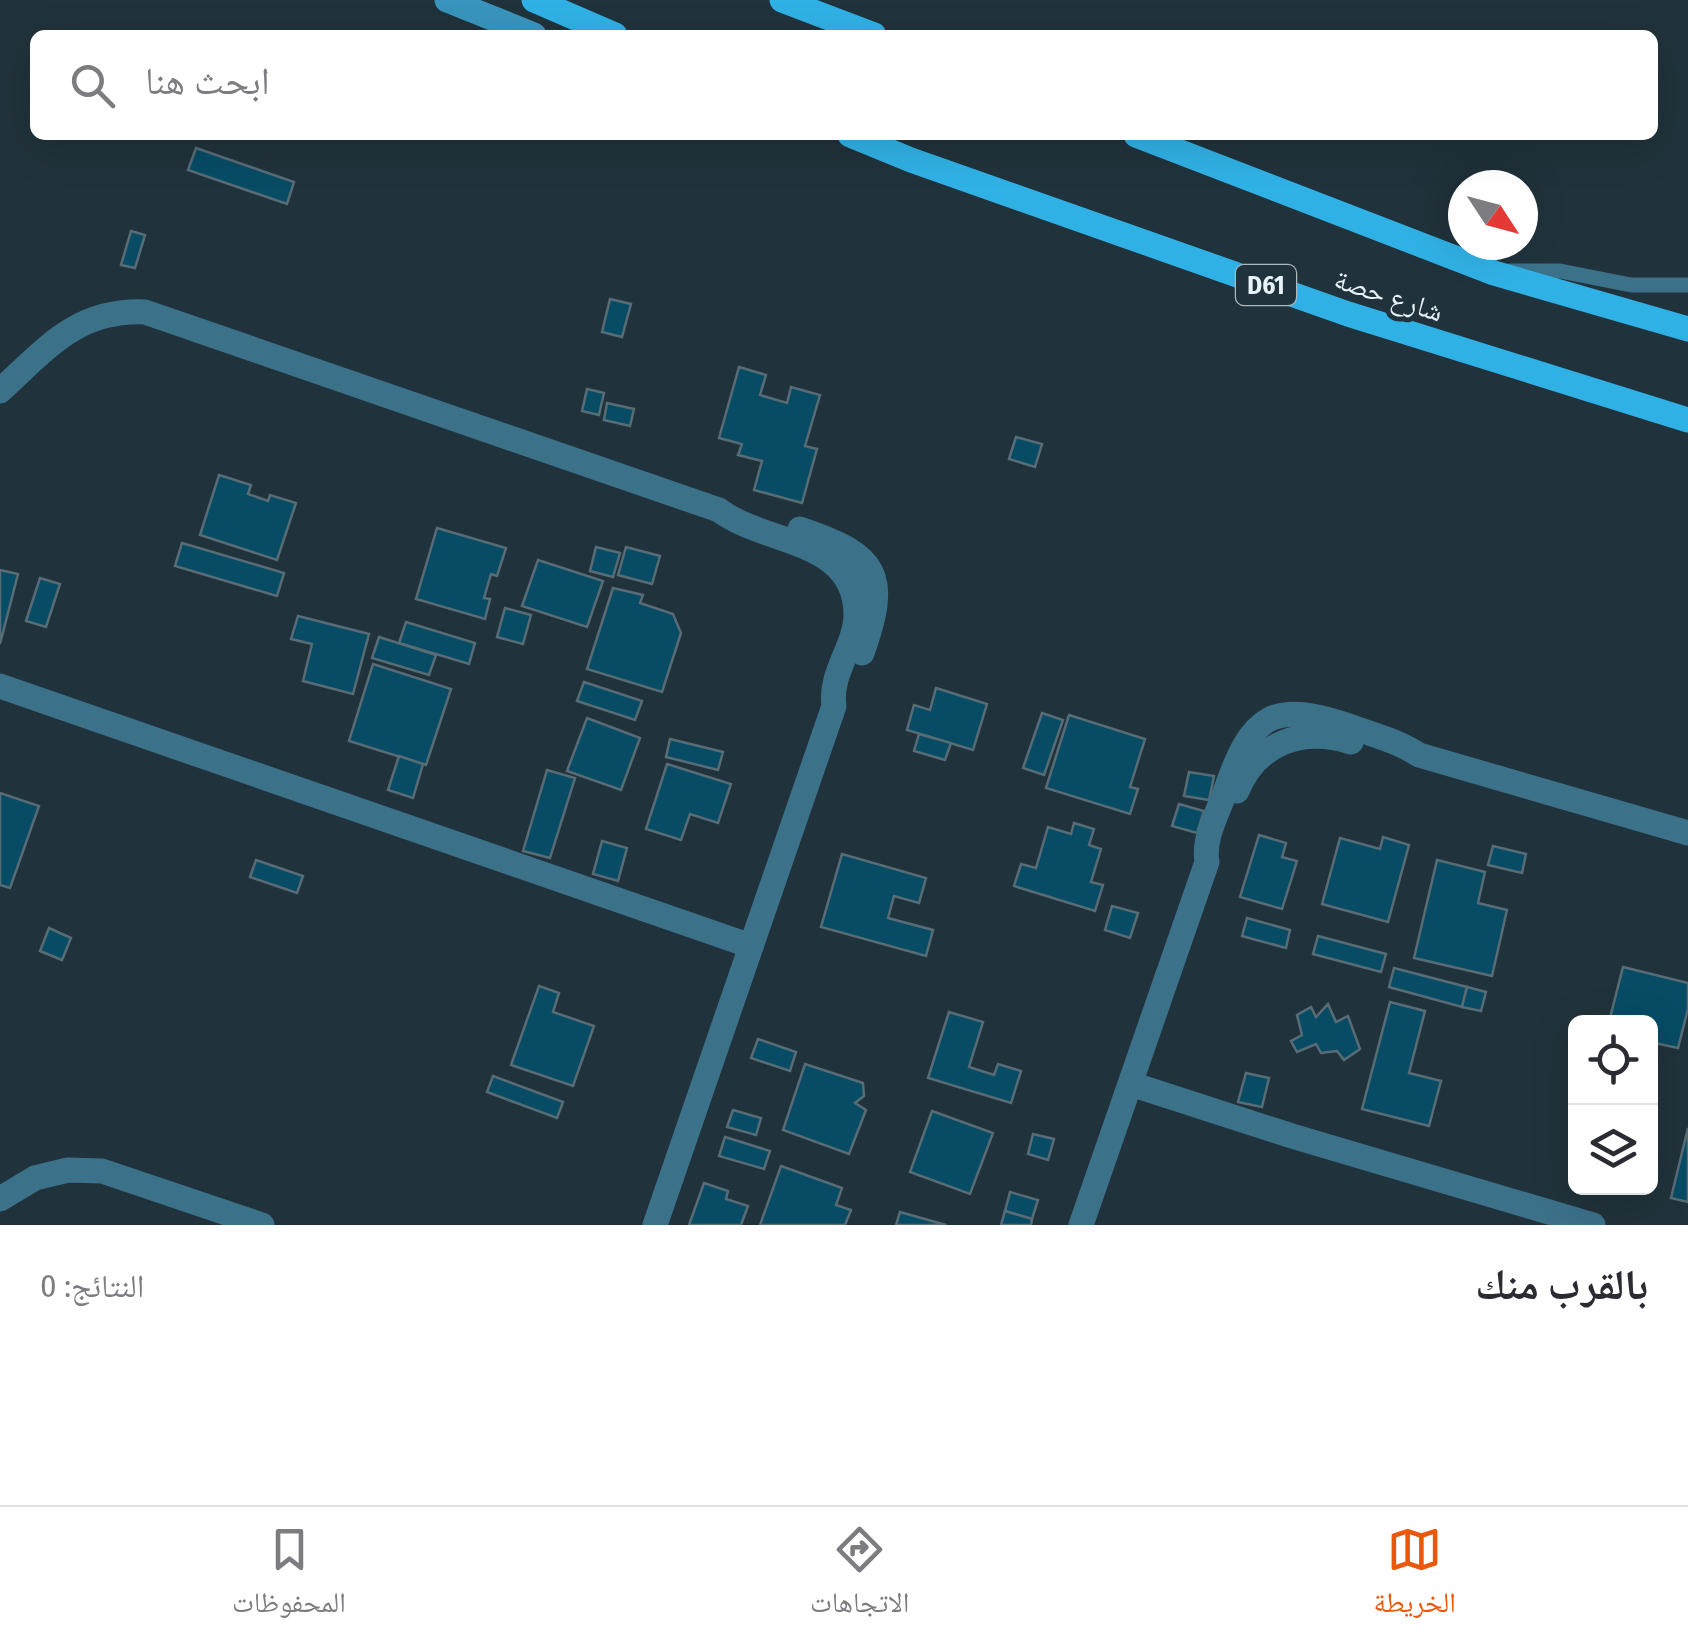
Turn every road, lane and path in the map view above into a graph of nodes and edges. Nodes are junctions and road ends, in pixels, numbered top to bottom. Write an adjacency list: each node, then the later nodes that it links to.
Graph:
1 (447, 0): 4 (street)
2 (534, 0): 5 (main road)
3 (782, 0): 6 (main road)
4 (522, 30)
5 (603, 30)
6 (861, 30)
7 (862, 140): 13 (main road, شارع حصة / D61)
8 (1149, 140): 9 (main road, شارع حصة)
9 (1494, 273): 10 (lane); 11 (main road, شارع حصة)
10 (1688, 286)
11 (1688, 329)
12 (0, 391): 16 (street)
13 (1688, 420)
14 (0, 686): 16 (street)
15 (1688, 833): 17 (street)
16 (751, 946): 20 (street)
17 (1131, 1084): 21 (street); 22 (street)
18 (0, 1199): 19 (street)
19 (262, 1225)
20 (655, 1225)
21 (1081, 1225)
22 (1593, 1225)

